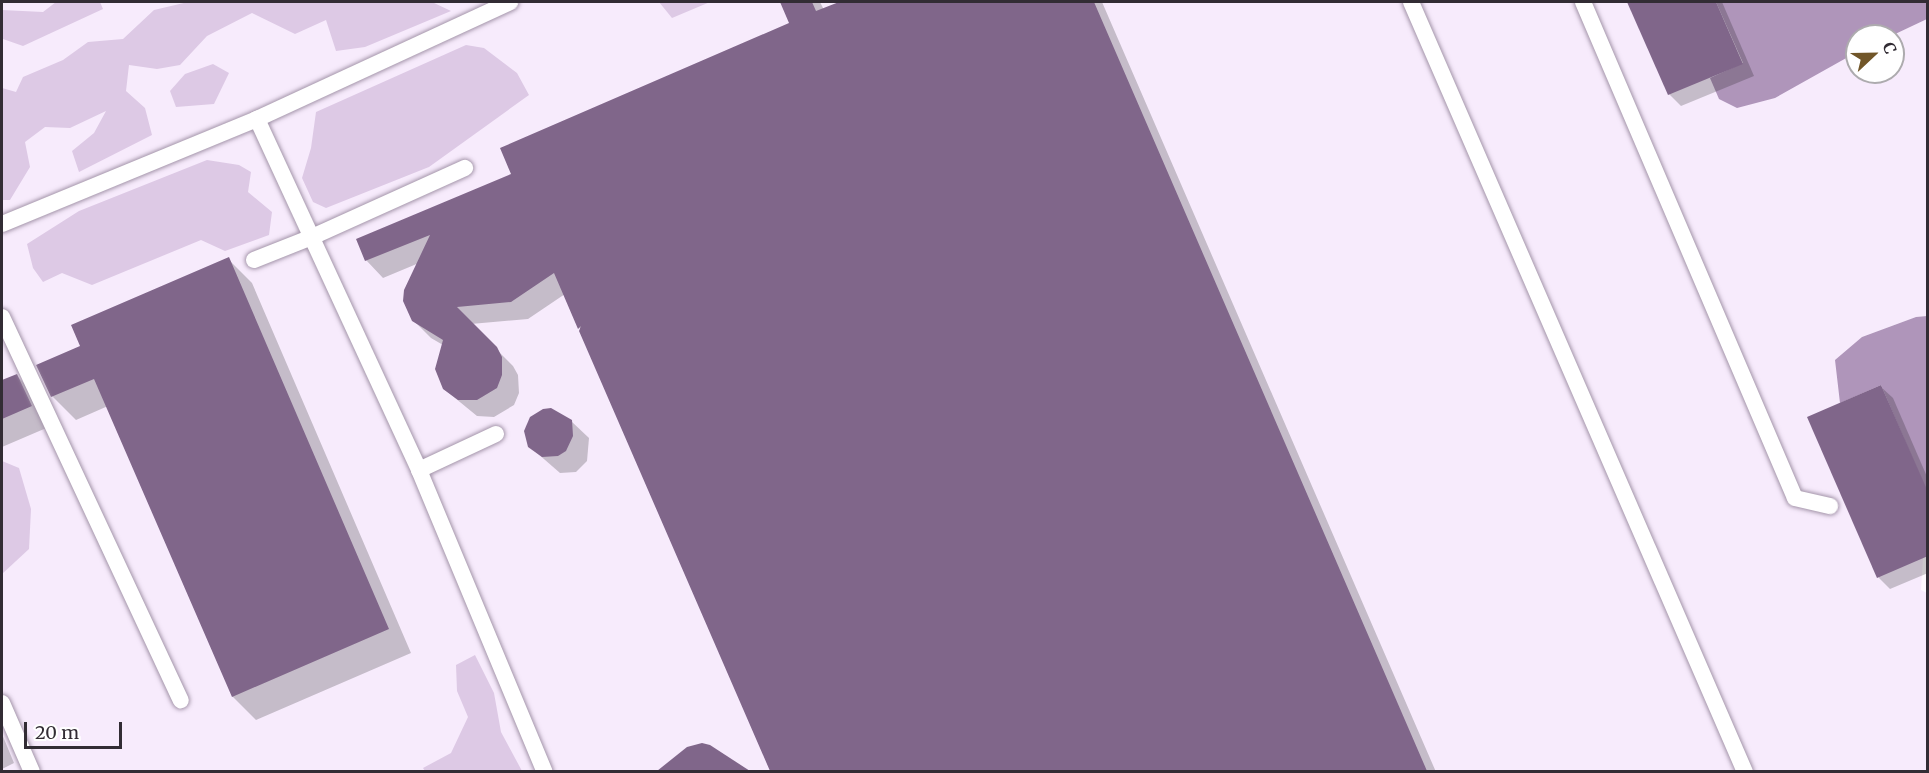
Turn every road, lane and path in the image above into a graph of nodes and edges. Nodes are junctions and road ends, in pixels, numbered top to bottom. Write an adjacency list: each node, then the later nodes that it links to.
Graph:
1 (1411, 2): 17 (lane)
2 (1583, 2): 12 (lane)
3 (501, 3): 4 (lane)
4 (257, 119): 6 (lane); 7 (lane)
5 (465, 168): 7 (lane)
6 (2, 224)
7 (312, 237): 8 (lane); 11 (lane)
8 (254, 260)
9 (2, 317): 13 (lane)
10 (496, 434): 11 (lane)
11 (419, 470): 16 (lane)
12 (1830, 506)
13 (181, 700)
14 (2, 703): 15 (lane)
15 (32, 771)
16 (545, 771)
17 (1745, 771)

